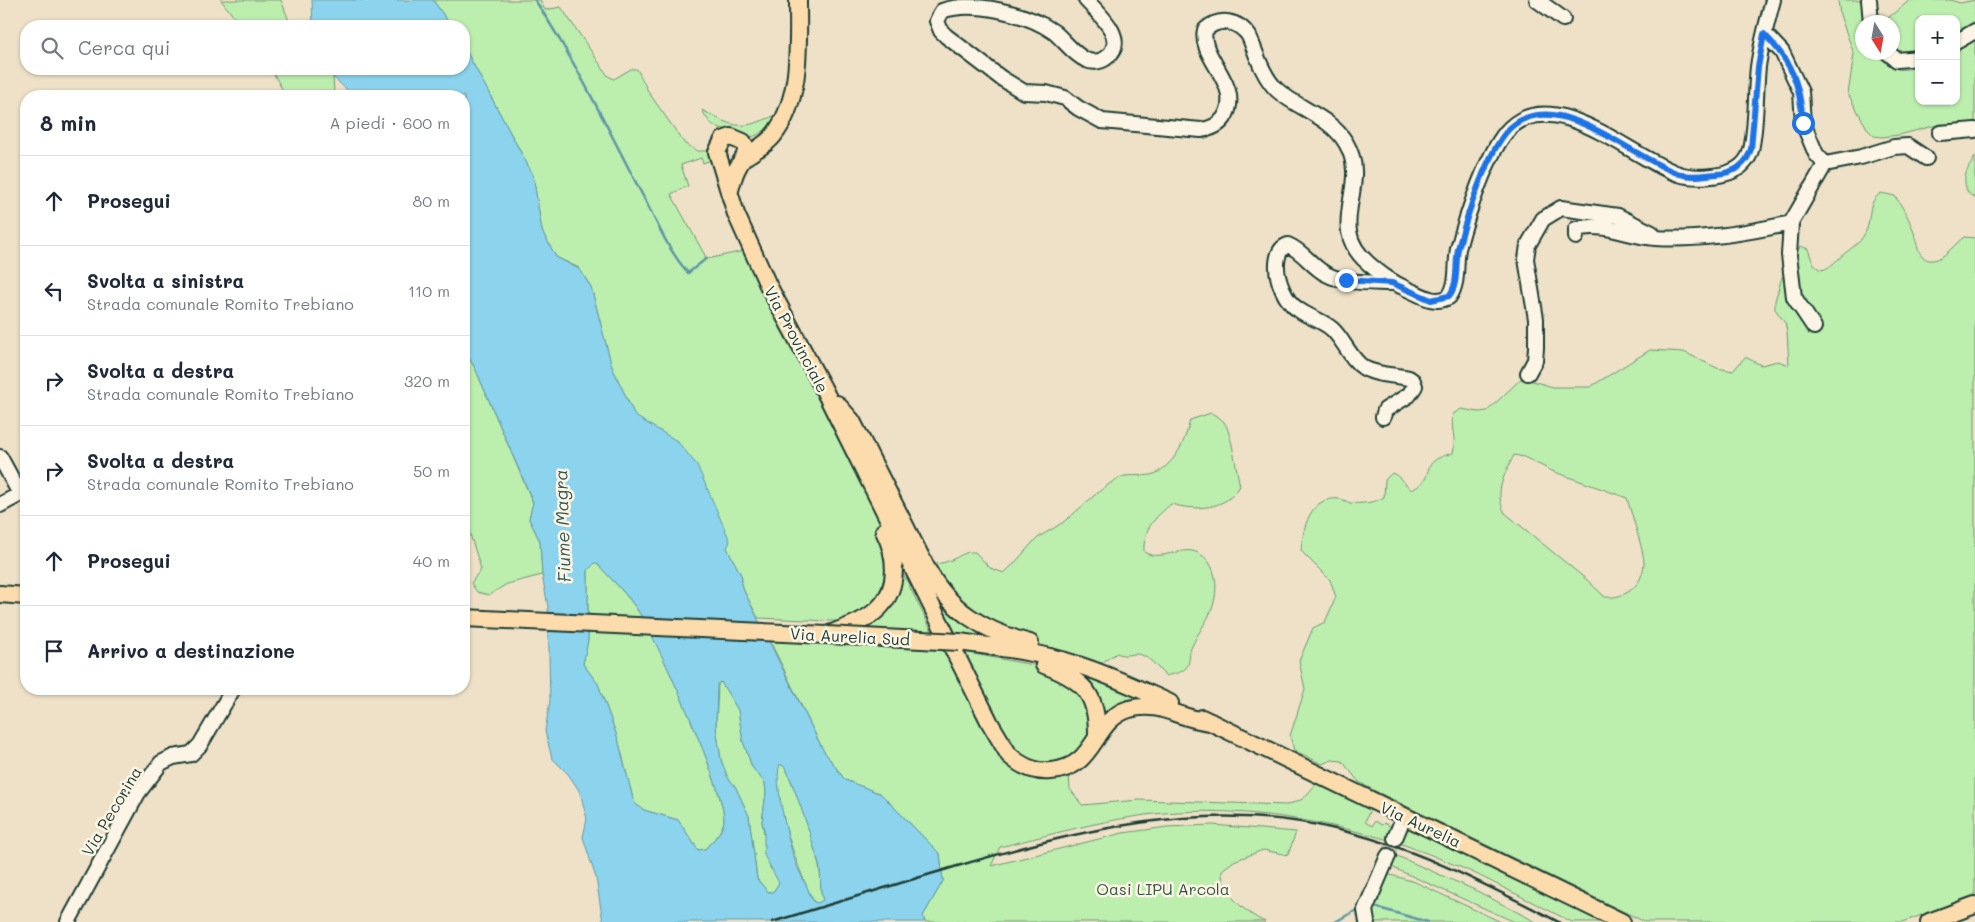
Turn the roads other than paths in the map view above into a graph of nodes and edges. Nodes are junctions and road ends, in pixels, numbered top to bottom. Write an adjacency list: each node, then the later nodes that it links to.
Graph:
1 (798, 0): 15 (main road)
2 (1086, 0): 23 (street)
3 (1537, 0): 7 (street)
4 (1773, 0): 9 (street)
5 (1869, 0): 6 (street)
6 (1871, 15)
7 (1563, 19)
8 (1975, 31): 10 (street)
9 (1764, 34): 18 (street); 23 (street)
10 (1960, 40)
11 (1915, 58): 12 (street)
12 (1900, 60)
13 (1975, 130): 14 (street)
14 (1940, 133)
15 (743, 153): 17 (main road); 17 (main road); 19 (main road)
16 (1926, 158): 18 (street)
17 (720, 159): 19 (main road, Via Provinciale)
18 (1825, 164): 20 (street)
19 (730, 190): 26 (main road, Via Provinciale)
20 (1791, 223): 22 (street); 24 (street)
21 (1576, 237): 22 (street)
22 (1662, 238): 25 (street)
23 (1392, 283): 27 (street)
24 (1814, 327)
25 (1528, 373)
26 (823, 388): 29 (main road); 38 (main road)
27 (1383, 417)
28 (0, 457): 30 (street)
29 (866, 484): 36 (main road); 41 (main road)
30 (20, 487)
31 (20, 494): 32 (street)
32 (0, 505)
33 (0, 594): 34 (main road)
34 (20, 596)
35 (470, 618): 36 (main road, Via Aurelia Sud)
36 (826, 635): 37 (main road, Via Aurelia Sud, bridge)
37 (998, 647): 38 (main road, Via Aurelia Sud); 41 (main road)
38 (1128, 684): 40 (main road, Via Aurelia Sud)
39 (229, 695): 47 (street, Via Pecorina)
40 (1216, 725): 41 (main road); 42 (main road, Via Aurelia)
41 (1097, 738)
42 (1404, 816): 43 (street); 48 (main road, Via Aurelia)
43 (1395, 838)
44 (1388, 856): 46 (street)
45 (1975, 905): 49 (main road)
46 (1367, 911)
47 (68, 922)
48 (1622, 922)
49 (1929, 922)

